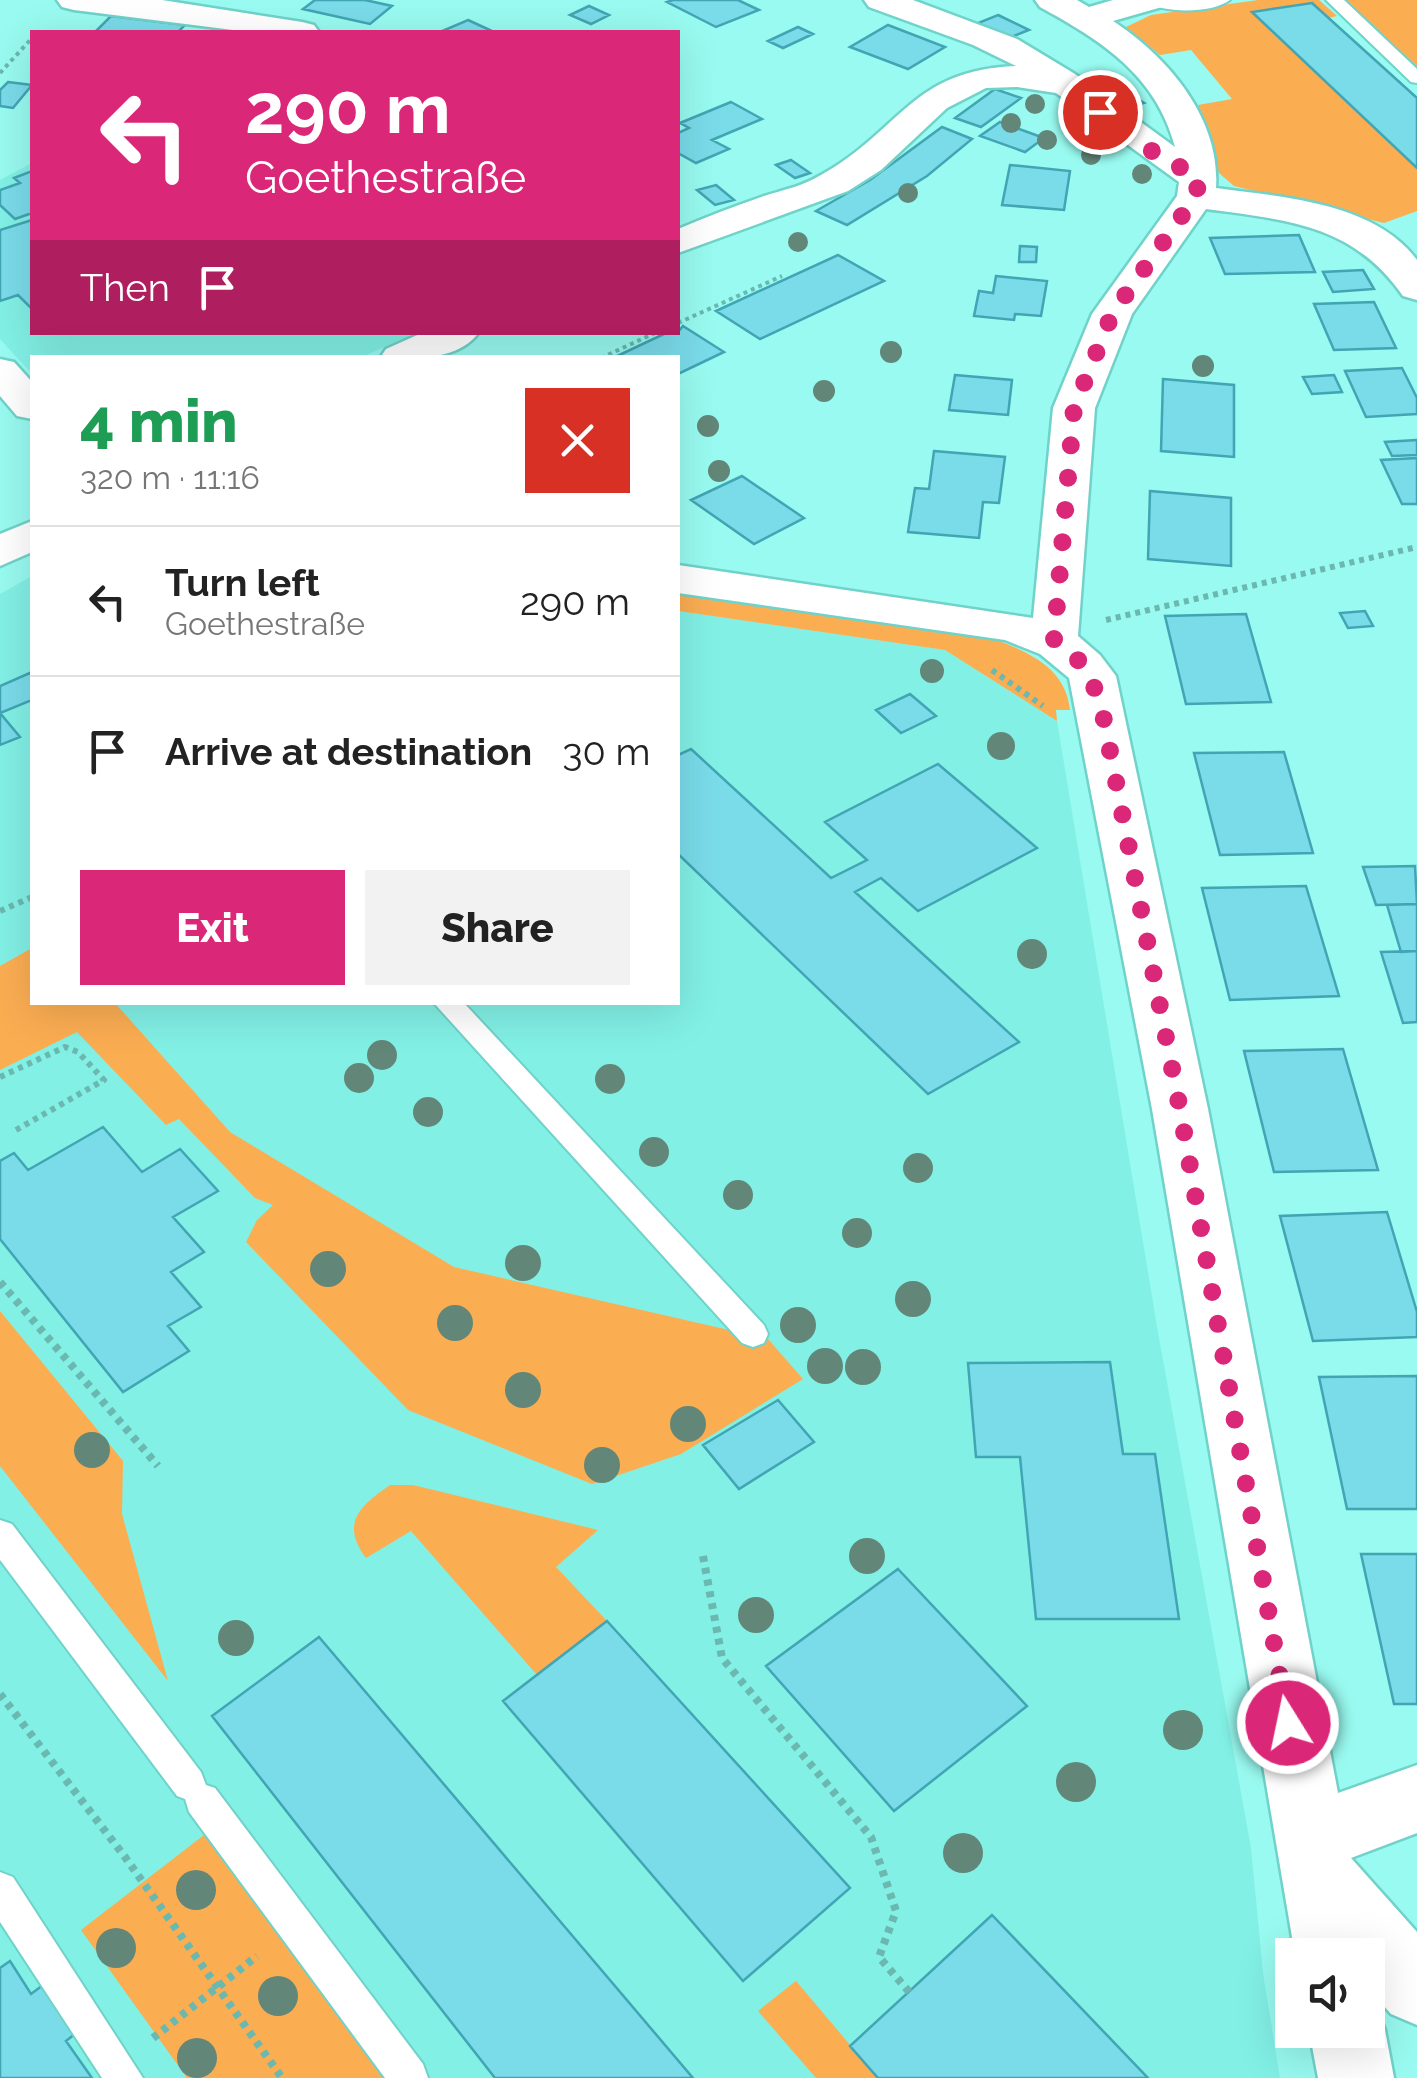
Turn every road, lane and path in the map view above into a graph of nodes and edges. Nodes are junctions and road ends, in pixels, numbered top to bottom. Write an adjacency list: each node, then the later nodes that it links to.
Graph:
1 (74, 0): 7 (street)
2 (880, 0): 11 (street)
3 (1150, 0): 4 (lane); 6 (street)
4 (1222, 0)
5 (1334, 0): 10 (lane)
6 (1069, 9): 12 (street)
7 (291, 30)
8 (30, 40): 9 (path)
9 (0, 73)
10 (1417, 78)
11 (1063, 84): 12 (street); 13 (street)
12 (1198, 187): 15 (street); 28 (street)
13 (687, 229)
14 (782, 276): 16 (path)
15 (1417, 288)
16 (680, 322)
17 (452, 335): 19 (street)
18 (650, 335): 20 (path)
19 (407, 355)
20 (607, 355)
21 (0, 371): 22 (street)
22 (30, 405)
23 (30, 535): 25 (street)
24 (1417, 547): 27 (path)
25 (0, 552)
26 (680, 580): 28 (street)
27 (1111, 618)
28 (1054, 640): 41 (street)
29 (30, 898): 30 (path)
30 (0, 910)
31 (449, 1005): 35 (lane)
32 (0, 1077): 33 (path)
33 (16, 1130)
34 (0, 1282): 36 (path)
35 (753, 1334)
36 (158, 1466)
37 (0, 1534): 43 (lane)
38 (703, 1556): 47 (path)
39 (0, 1694): 45 (path)
40 (1417, 1799): 41 (street)
41 (1312, 1856): 44 (street); 46 (street)
42 (0, 1890): 49 (lane)
43 (296, 1924): 45 (path); 51 (lane)
44 (1329, 1938)
45 (217, 1988): 49 (path); 50 (path)
46 (1417, 1988)
47 (910, 1992)
48 (1350, 2048): 52 (street)
49 (120, 2072)
50 (282, 2078)
51 (409, 2078)
52 (1356, 2078)

